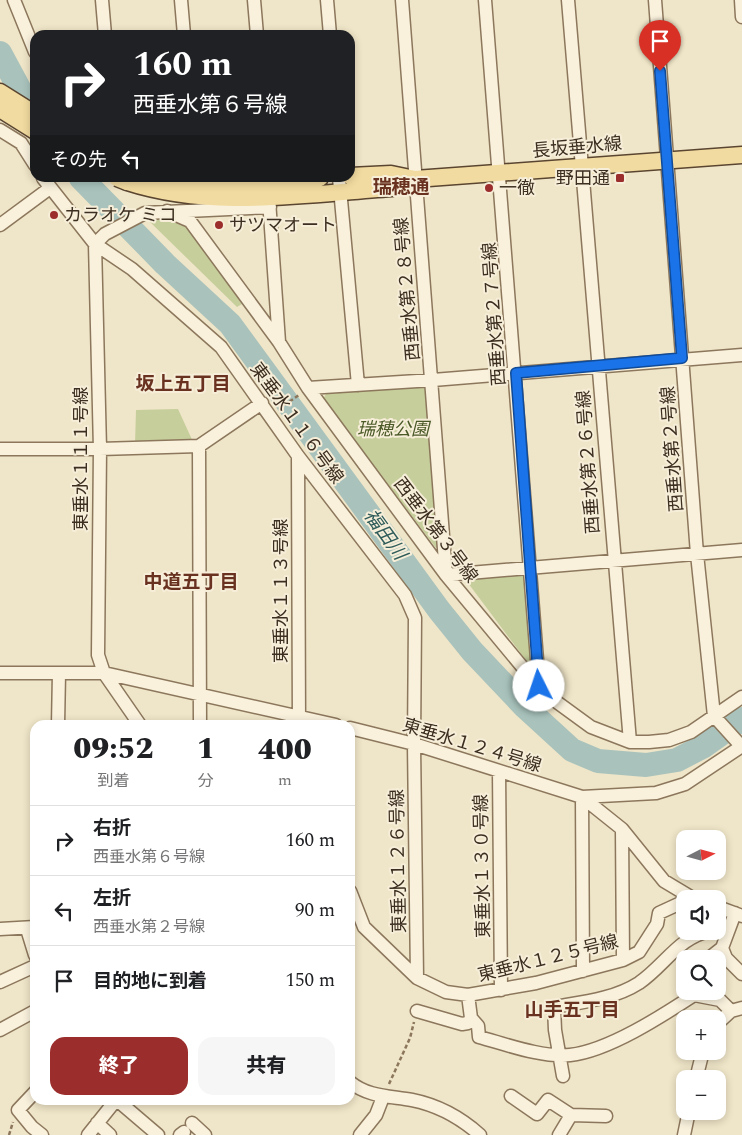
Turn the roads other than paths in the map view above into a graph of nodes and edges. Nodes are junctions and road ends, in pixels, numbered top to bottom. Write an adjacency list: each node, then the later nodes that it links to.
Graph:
1 (14, 0): 16 (street)
2 (102, 0): 12 (street)
3 (181, 0): 13 (street)
4 (254, 0): 14 (street)
5 (327, 0): 15 (street)
6 (402, 0): 28 (street, 西垂水第２８号線)
7 (485, 0): 26 (street, 西垂水第２７号線)
8 (568, 0): 25 (street, 西垂水第２６号線)
9 (655, 0): 24 (street, 西垂水第２号線)
10 (741, 0): 11 (street)
11 (742, 17)
12 (105, 30)
13 (184, 30)
14 (257, 30)
15 (330, 30)
16 (30, 40)
17 (0, 92): 19 (main road)
18 (0, 109): 20 (main road)
19 (30, 111)
20 (30, 128)
21 (0, 130): 23 (street)
22 (742, 155): 24 (main road, 長坂垂水線)
23 (30, 157)
24 (667, 160): 25 (main road, 長坂垂水線); 42 (street, 西垂水第２号線)
25 (583, 166): 26 (main road, 長坂垂水線); 43 (street, 西垂水第２６号線)
26 (500, 173): 28 (main road, 長坂垂水線); 44 (street, 西垂水第２７号線)
27 (355, 176): 28 (main road, 長坂垂水線)
28 (415, 179): 35 (main road, 長坂垂水線); 45 (street, 西垂水第２８号線)
29 (128, 182): 36 (main road, 長坂垂水線)
30 (174, 182): 31 (main road, 長坂垂水線)
31 (236, 182)
32 (243, 182): 36 (main road, 長坂垂水線)
33 (304, 182): 36 (main road, 長坂垂水線)
34 (46, 183): 38 (street); 39 (street, 東垂水１１６号線)
35 (340, 184): 36 (main road, 長坂垂水線); 46 (street)
36 (268, 191): 37 (street); 40 (street)
37 (167, 211): 39 (street); 40 (street, 西垂水第３号線)
38 (0, 225)
39 (95, 244): 48 (street, 東垂水１１６号線); 51 (street, 東垂水１１１号線)
40 (279, 342): 47 (street, 西垂水第３号線)
41 (742, 355): 42 (street)
42 (682, 358): 43 (street); 54 (street, 西垂水第２号線)
43 (598, 366): 44 (street); 55 (street, 西垂水第２６号線)
44 (516, 373): 45 (street); 56 (street, 西垂水第２７号線)
45 (433, 380): 46 (street); 57 (street, 西垂水第２８号線)
46 (358, 385): 47 (street)
47 (308, 388): 57 (street, 西垂水第３号線)
48 (262, 403): 49 (street); 52 (street, 東垂水１１６号線)
49 (199, 446): 51 (street); 62 (street)
50 (0, 449): 51 (street)
51 (100, 449): 60 (street, 東垂水１１１号線)
52 (298, 456): 68 (street, 東垂水１１３号線); 71 (street, 東垂水１１６号線)
53 (742, 550): 54 (street)
54 (697, 554): 55 (street); 64 (street, 西垂水第２号線)
55 (613, 560): 56 (street); 70 (street, 西垂水第２６号線)
56 (531, 567): 57 (street); 61 (street, 西垂水第２７号線)
57 (446, 575): 61 (street, 西垂水第３号線)
58 (0, 673): 59 (street)
59 (59, 673): 60 (street); 65 (street)
60 (104, 673): 62 (street); 66 (street)
61 (539, 686): 70 (street, 西垂水第３号線)
62 (200, 696): 67 (street); 68 (street)
63 (742, 697): 64 (street, 西垂水第３号線)
64 (714, 716): 70 (street, 西垂水第３号線); 72 (street)
65 (58, 720)
66 (137, 720)
67 (200, 720)
68 (299, 720)
69 (355, 729): 71 (street, 東垂水１２４号線)
70 (630, 742)
71 (414, 744): 73 (street, 東垂水１２４号線); 91 (street, 東垂水１２６号線)
72 (742, 746): 74 (street)
73 (498, 771): 74 (street, 東垂水１２４号線); 93 (street, 東垂水１３０号線)
74 (582, 797): 75 (street); 89 (street)
75 (622, 829): 76 (street); 87 (street)
76 (678, 890)
77 (355, 904): 91 (street, 東垂水１２５号線)
78 (676, 905): 87 (street, 東垂水１２５号線)
79 (726, 910): 80 (street)
80 (739, 914): 83 (street)
81 (30, 928): 82 (street)
82 (0, 929)
83 (728, 933): 85 (street)
84 (688, 940): 100 (street)
85 (722, 948): 86 (street); 90 (street)
86 (719, 950)
87 (623, 960): 89 (street, 東垂水１２５号線)
88 (30, 968): 92 (street)
89 (583, 970): 93 (street, 東垂水１２５号線)
90 (742, 974)
91 (417, 978): 94 (street, 東垂水１２５号線)
92 (0, 982)
93 (501, 990): 94 (street, 東垂水１２５号線)
94 (468, 995): 98 (street)
95 (736, 1010): 100 (street)
96 (417, 1011): 98 (street)
97 (30, 1014): 99 (street)
98 (471, 1018): 100 (street)
99 (0, 1030)
100 (559, 1054): 101 (street)
101 (563, 1076)
102 (355, 1086): 105 (street)
103 (511, 1096): 108 (street)
104 (30, 1097): 113 (street)
105 (383, 1097): 118 (street); 119 (street)
106 (113, 1105): 111 (street)
107 (123, 1105): 116 (street)
108 (572, 1115): 109 (street); 120 (street)
109 (606, 1116)
110 (687, 1120): 121 (street)
111 (97, 1123): 114 (street); 115 (street)
112 (185, 1130): 117 (street)
113 (42, 1135)
114 (88, 1135)
115 (110, 1135)
116 (158, 1135)
117 (205, 1135)
118 (360, 1135)
119 (480, 1135)
120 (559, 1135)
121 (684, 1135)

